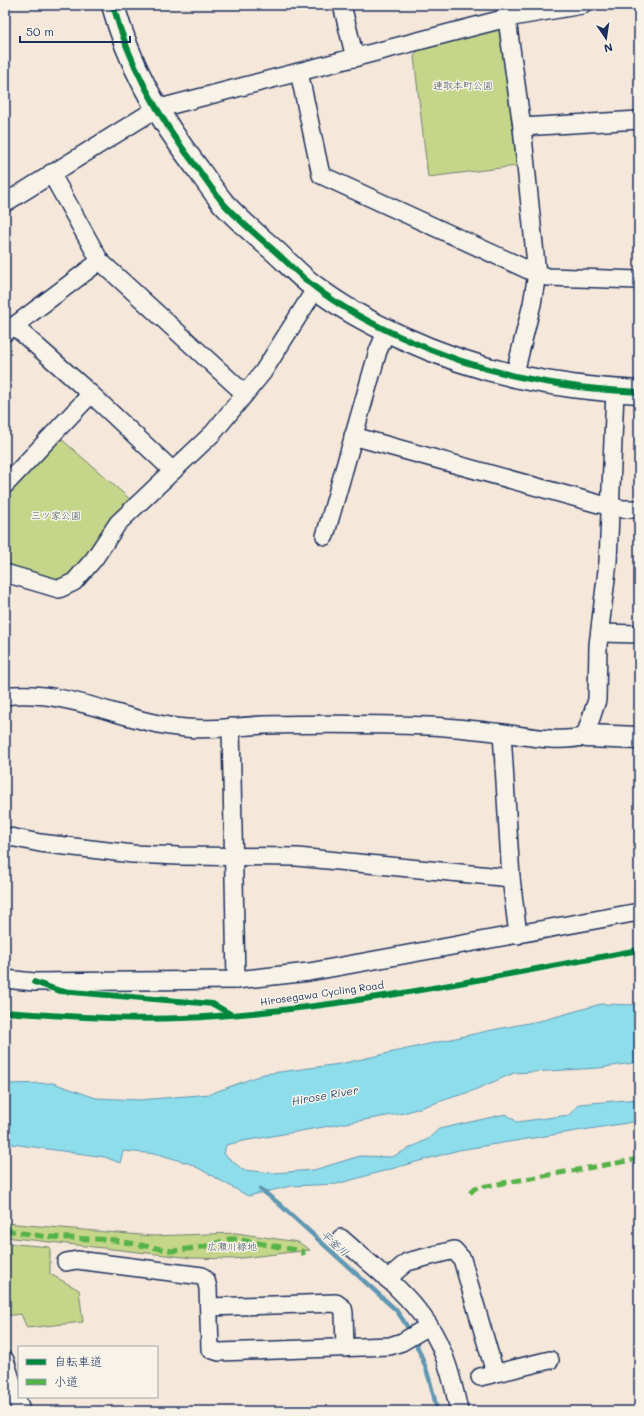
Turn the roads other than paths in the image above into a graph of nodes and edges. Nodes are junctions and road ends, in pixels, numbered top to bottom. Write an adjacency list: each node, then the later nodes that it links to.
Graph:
1 (113, 5): 7 (street)
2 (342, 5): 5 (street)
3 (582, 5): 4 (street)
4 (506, 12): 5 (street); 9 (street)
5 (355, 58): 6 (street)
6 (299, 72): 7 (street); 13 (street)
7 (156, 109): 10 (street); 15 (street)
8 (638, 125): 9 (street)
9 (522, 127): 13 (street)
10 (51, 173): 11 (street); 12 (street)
11 (5, 202)
12 (100, 261): 16 (street); 22 (street)
13 (537, 274): 14 (street); 18 (street)
14 (639, 280)
15 (316, 288): 17 (street); 22 (street)
16 (10, 330): 21 (street)
17 (387, 330): 18 (street); 23 (street)
18 (514, 377): 19 (street)
19 (615, 391): 20 (street); 26 (street)
20 (639, 392)
21 (91, 394): 24 (street); 25 (street)
22 (245, 394): 24 (street)
23 (353, 436): 26 (street); 28 (street)
24 (173, 471): 29 (street)
25 (5, 485)
26 (612, 507): 27 (street); 30 (street)
27 (639, 510)
28 (325, 536)
29 (5, 573)
30 (600, 633): 31 (street); 35 (street)
31 (639, 634)
32 (5, 696): 33 (street)
33 (231, 727): 34 (street); 38 (street)
34 (502, 733): 35 (street); 39 (street)
35 (587, 736): 36 (street)
36 (639, 738)
37 (5, 836): 38 (street)
38 (233, 856): 39 (street); 43 (street)
39 (511, 878): 41 (street)
40 (639, 912): 41 (street)
41 (518, 935): 43 (street)
42 (5, 979): 43 (street)
43 (236, 980)
44 (341, 1238): 46 (street)
45 (66, 1262): 47 (street)
46 (387, 1279): 48 (street); 51 (street)
47 (208, 1307): 49 (street); 49 (street)
48 (426, 1328): 49 (street); 53 (street)
49 (345, 1348)
50 (5, 1360): 52 (street)
51 (550, 1360)
52 (22, 1411)
53 (459, 1411)

